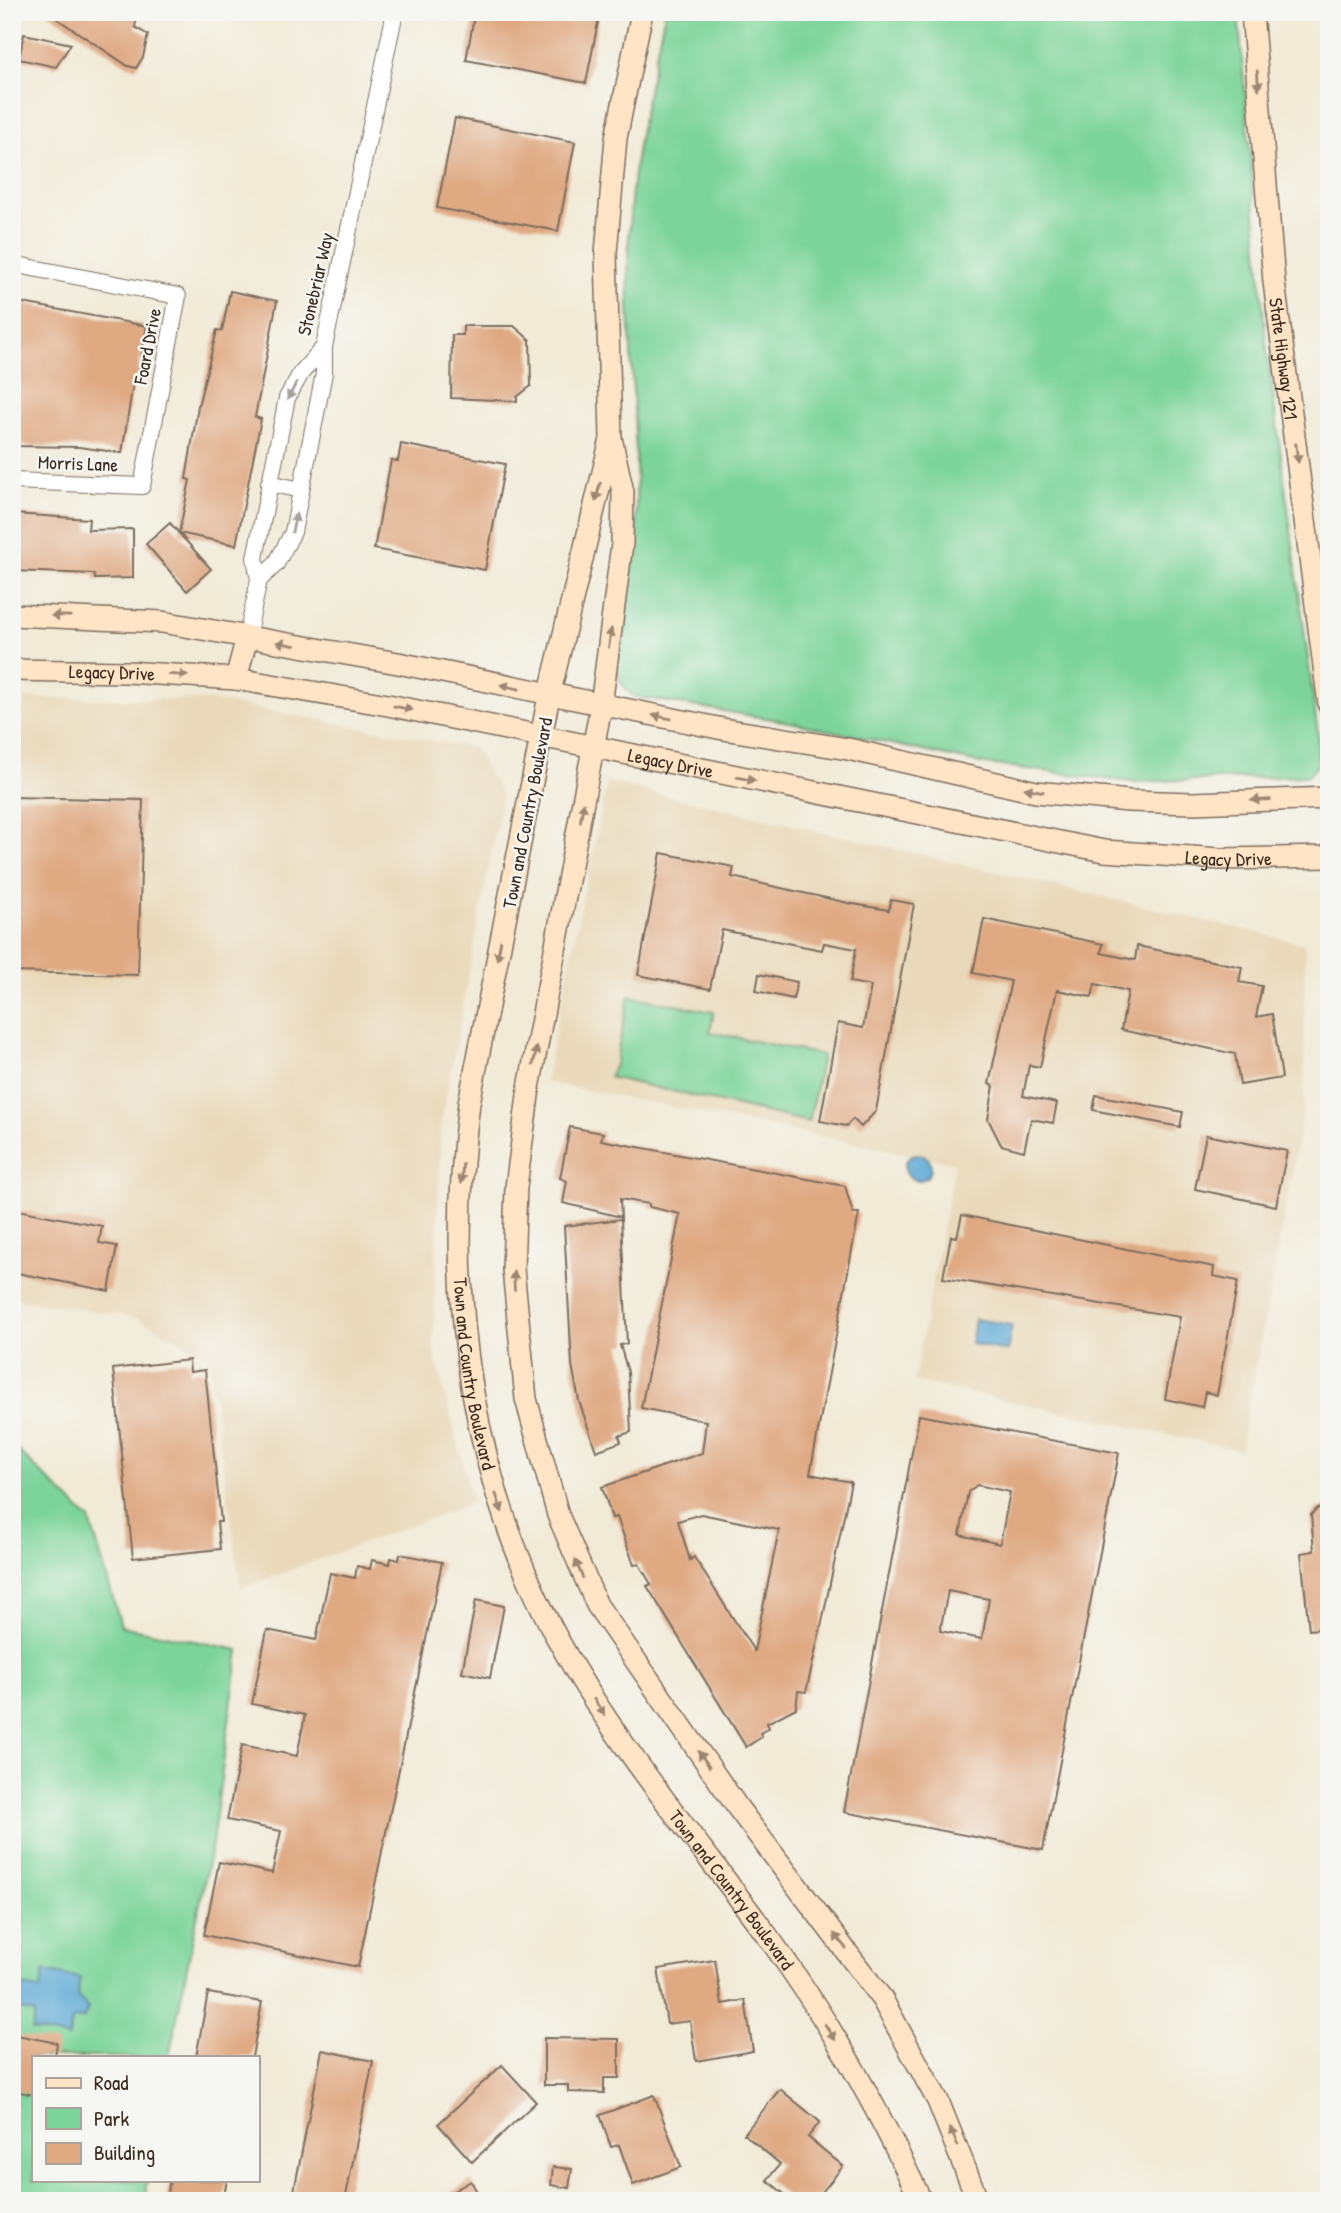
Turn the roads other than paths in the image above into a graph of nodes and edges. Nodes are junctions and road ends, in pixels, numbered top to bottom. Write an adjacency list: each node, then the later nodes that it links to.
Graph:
1 (395, 12): 5 (street, Stonebriar Way)
2 (642, 12): 6 (main road, Town and Country Boulevard)
3 (1252, 12): 17 (main road, State Highway 121, one-way to 17)
4 (12, 264): 9 (street, Foard Drive)
5 (324, 347): 8 (street, Stonebriar Way, one-way to 8); 10 (street)
6 (611, 438): 16 (main road, Town and Country Boulevard, one-way to 16); 18 (main road, Town and Country Boulevard, one-way to 6)
7 (12, 481): 9 (street, Morris Lane)
8 (269, 483): 10 (street); 11 (street, Stonebriar Way)
9 (142, 486)
10 (301, 490): 11 (street, one-way to 10)
11 (259, 580): 13 (street, Stonebriar Way)
12 (12, 615): 13 (main road, one-way to 12)
13 (247, 637): 15 (main road); 16 (main road, one-way to 13)
14 (12, 670): 15 (main road, Legacy Drive, one-way to 15)
15 (236, 679): 19 (main road, Legacy Drive, one-way to 19)
16 (550, 696): 18 (main road); 19 (main road, Town and Country Boulevard)
17 (1329, 705)
18 (601, 706): 20 (main road, Town and Country Boulevard); 21 (main road, one-way to 18)
19 (542, 738): 20 (main road, Legacy Drive); 23 (main road, Town and Country Boulevard, one-way to 23)
20 (593, 748): 22 (main road, Legacy Drive, one-way to 22); 24 (main road, Town and Country Boulevard, one-way to 20)
21 (1329, 798)
22 (1329, 857)
23 (921, 2201)
24 (978, 2201)

